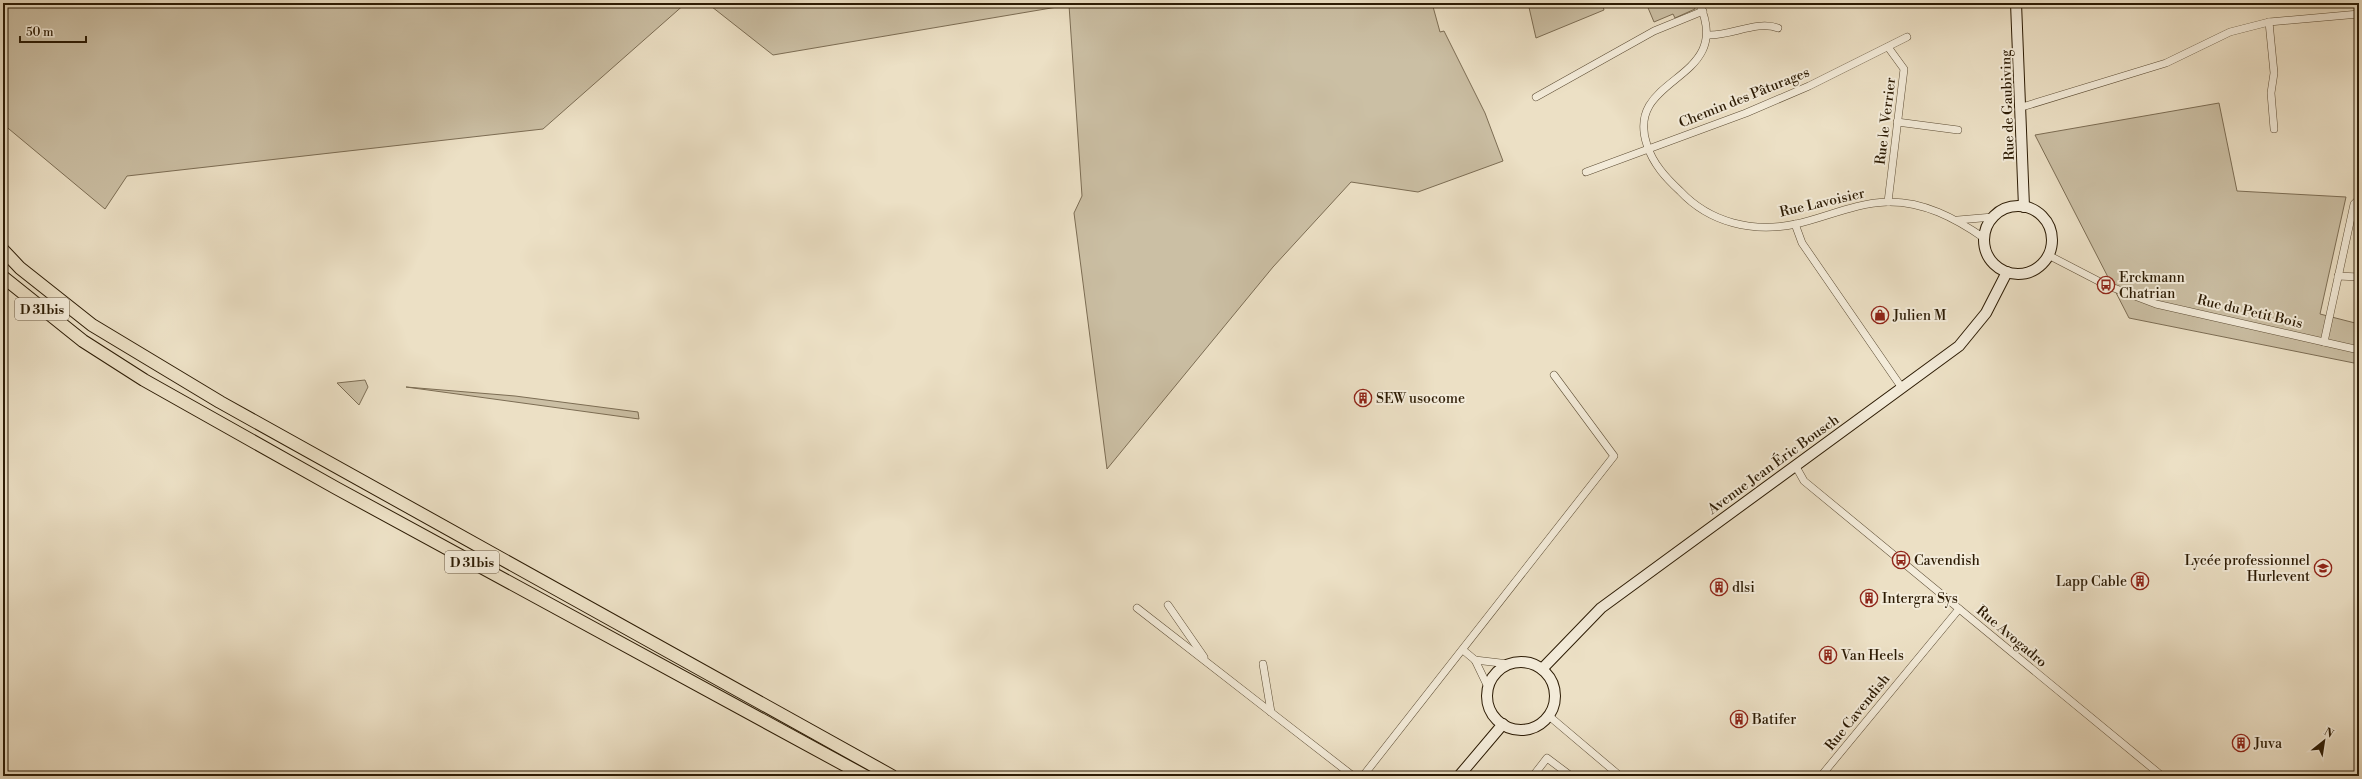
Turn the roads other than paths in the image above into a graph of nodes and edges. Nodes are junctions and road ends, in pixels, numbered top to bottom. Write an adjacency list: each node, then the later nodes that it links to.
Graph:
1 (1699, 3): 3 (street)
2 (2016, 3): 12 (main road, Rue de Gaubiving)
3 (1703, 11): 8 (street); 11 (street)
4 (2358, 14): 5 (street); 7 (street)
5 (2269, 22): 12 (street); 14 (street)
6 (1778, 28): 8 (street)
7 (2359, 31)
8 (1708, 35): 16 (street, Rue Lavoisier)
9 (1906, 37): 10 (street, Chemin des Pâturages)
10 (1888, 47): 13 (street, Rue le Verrier); 16 (street, Chemin des Pâturages)
11 (1536, 97)
12 (2022, 107): 20 (main road, Rue de Gaubiving)
13 (1897, 122): 15 (street); 19 (street, Rue le Verrier)
14 (2274, 129)
15 (1958, 130)
16 (1649, 149): 17 (street, Chemin des Pâturages); 23 (street, Rue Lavoisier)
17 (1586, 172)
18 (2359, 199): 28 (street)
19 (1888, 202): 22 (street, Rue Lavoisier); 23 (street, Rue Lavoisier)
20 (2024, 207): 21 (main road); 26 (main road)
21 (1993, 217): 22 (street, Rue Lavoisier); 24 (main road)
22 (1958, 220): 24 (street, Rue Lavoisier)
23 (1795, 224): 34 (street)
24 (1984, 238): 27 (main road)
25 (3, 250): 50 (highway, D 31bis)
26 (2048, 255): 27 (main road); 31 (street, Rue du Petit Bois)
27 (2007, 272): 34 (main road, Avenue Jean Éric Bousch)
28 (2338, 276): 30 (street); 31 (street)
29 (3, 277): 49 (highway, D 31bis)
30 (2359, 277)
31 (2324, 342): 32 (street, Rue du Petit Bois)
32 (2359, 350)
33 (1554, 375): 39 (street)
34 (1902, 388): 35 (main road, Avenue Jean Éric Bousch)
35 (1794, 465): 38 (street, Rue Avogadro); 44 (main road, Avenue Jean Éric Bousch)
36 (1168, 605): 41 (street)
37 (1137, 608): 41 (street)
38 (1959, 609): 57 (street, Rue Cavendish); 58 (street, Rue Avogadro)
39 (1463, 650): 40 (street); 52 (street)
40 (1475, 660): 43 (street); 45 (street)
41 (1208, 663): 46 (street)
42 (1262, 664): 46 (street)
43 (1509, 664): 44 (main road); 45 (main road)
44 (1542, 669): 47 (main road)
45 (1488, 688): 48 (main road)
46 (1271, 712): 51 (street)
47 (1548, 716): 48 (main road); 56 (street)
48 (1503, 724): 53 (main road)
49 (865, 776)
50 (892, 776)
51 (1353, 776)
52 (1363, 776)
53 (1459, 776)
54 (1533, 776): 55 (street)
55 (1571, 776)
56 (1620, 776)
57 (1821, 776)
58 (2162, 776)

